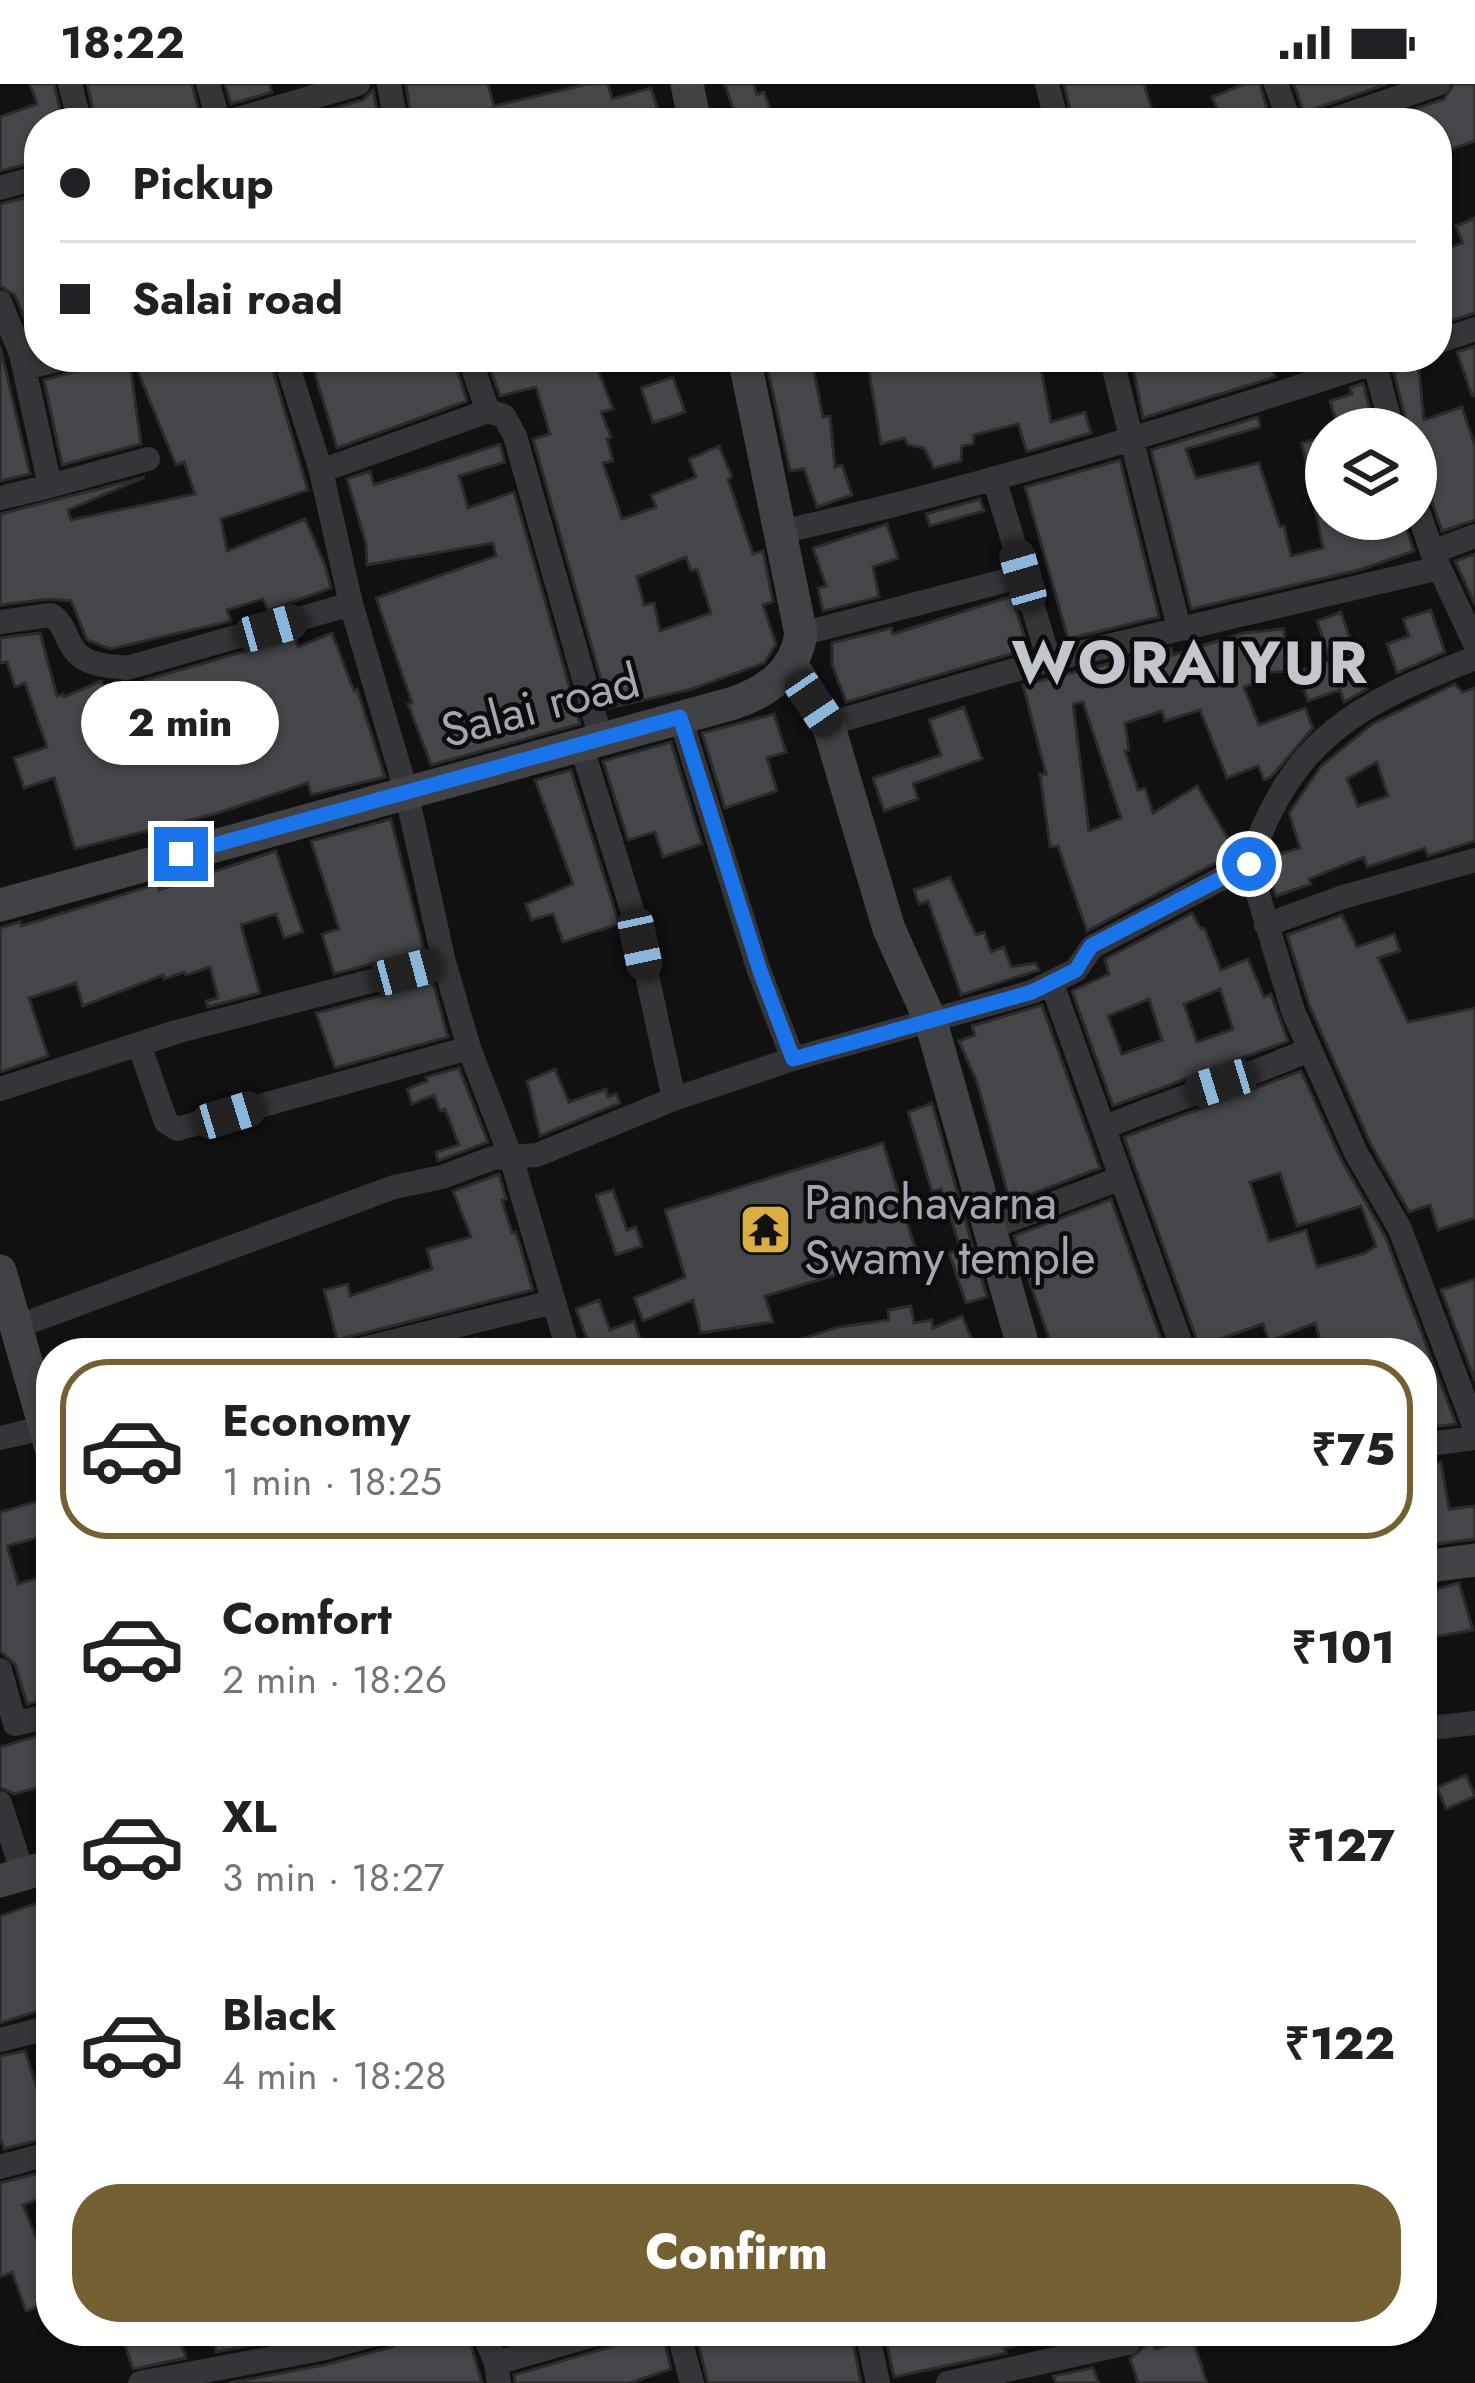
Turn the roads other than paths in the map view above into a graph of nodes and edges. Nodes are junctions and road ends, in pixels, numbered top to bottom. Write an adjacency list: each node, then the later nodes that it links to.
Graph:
1 (358, 84): 3 (street)
2 (1438, 84): 4 (street)
3 (274, 108)
4 (1367, 108)
5 (0, 302): 6 (street)
6 (24, 365)
7 (26, 372): 20 (street)
8 (289, 372): 18 (street)
9 (474, 372): 15 (street)
10 (747, 372): 22 (main road)
11 (1115, 372): 16 (street)
12 (1341, 372): 16 (street)
13 (1382, 372): 14 (street)
14 (1388, 408)
15 (488, 411): 18 (street); 36 (street)
16 (1131, 441): 19 (street); 29 (street)
17 (148, 459): 20 (street)
18 (321, 471): 27 (street)
19 (994, 478): 22 (street); 26 (street)
20 (50, 485): 21 (street)
21 (0, 498)
22 (780, 532): 31 (main road)
23 (1475, 536): 25 (street)
24 (1429, 540): 25 (street)
25 (1436, 560): 29 (street); 30 (street)
26 (1023, 576): 31 (street); 33 (street)
27 (351, 604): 28 (street); 37 (street)
28 (0, 622)
29 (1179, 628): 33 (street)
30 (1475, 644)
31 (796, 650): 34 (main road, Salai road); 35 (main road)
32 (1475, 658): 39 (street)
33 (1049, 660): 35 (street)
34 (680, 717): 36 (main road, Salai road); 48 (street)
35 (828, 724): 44 (main road)
36 (591, 742): 37 (main road, Salai road); 50 (street)
37 (406, 790): 40 (main road, Salai road); 42 (street)
38 (1475, 860): 41 (street)
39 (1249, 864): 41 (street); 43 (street)
40 (0, 905)
41 (1266, 925): 47 (street)
42 (443, 962): 45 (street); 46 (street)
43 (1052, 984): 44 (street); 51 (street)
44 (931, 1022): 48 (street); 54 (main road)
45 (139, 1044): 46 (street); 49 (street)
46 (469, 1048): 52 (street)
47 (1310, 1049): 51 (street); 63 (street)
48 (793, 1059): 50 (street)
49 (0, 1089)
50 (674, 1099): 52 (street)
51 (1106, 1127): 53 (street)
52 (511, 1156): 56 (street); 57 (street)
53 (1121, 1178): 54 (street); 61 (street)
54 (992, 1227): 60 (main road)
55 (0, 1271): 57 (main road)
56 (553, 1302): 58 (street); 59 (street)
57 (16, 1327): 62 (main road)
58 (407, 1338)
59 (564, 1338)
60 (1021, 1338)
61 (1179, 1338)
62 (36, 1392)
63 (1475, 1428)
64 (36, 1435): 65 (street)
65 (0, 1438)
66 (1475, 1438): 67 (street)
67 (1437, 1443)
68 (1475, 1560): 69 (main road)
69 (1437, 1566)
70 (0, 1670): 72 (street)
71 (1475, 1723): 73 (street)
72 (7, 1726)
73 (1437, 1727)
74 (0, 1803): 75 (street)
75 (25, 1874)
76 (36, 2031): 77 (street)
77 (0, 2040)
78 (36, 2157): 79 (street)
79 (0, 2167)
80 (332, 2346): 86 (street)
81 (568, 2346): 85 (street)
82 (682, 2346): 87 (street)
83 (870, 2346): 88 (street)
84 (1111, 2346): 89 (street)
85 (497, 2373)
86 (140, 2383)
87 (692, 2383)
88 (878, 2383)
89 (948, 2383)

